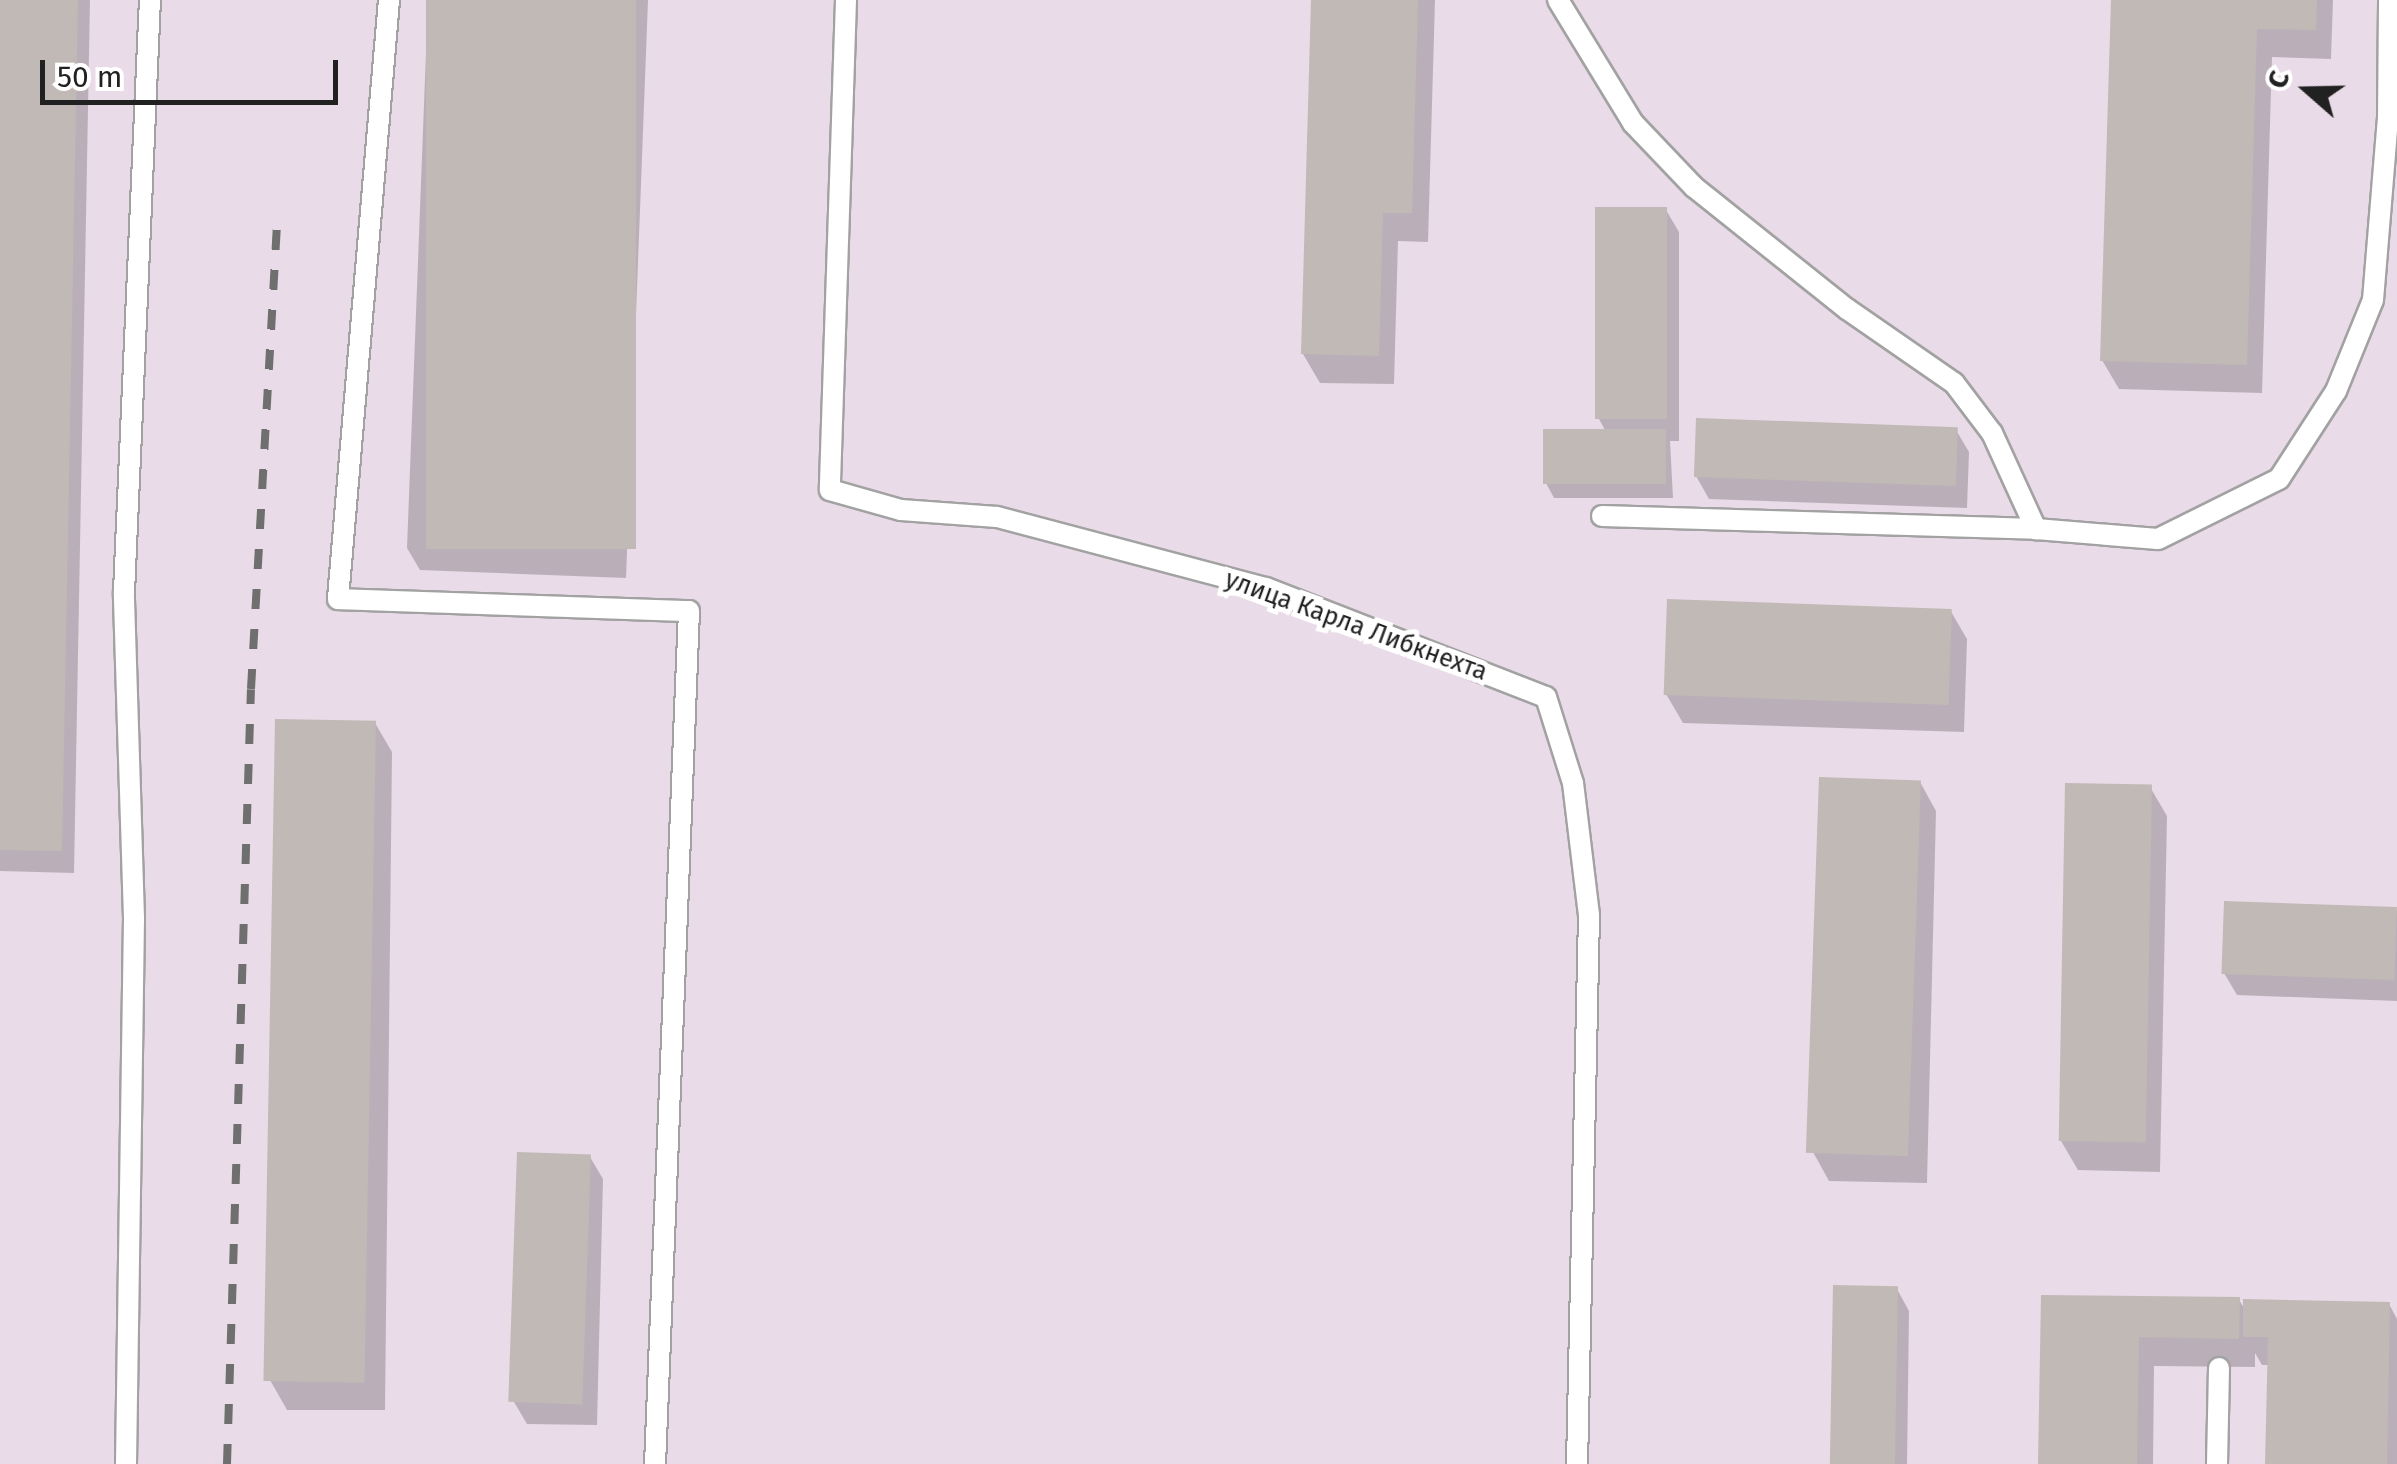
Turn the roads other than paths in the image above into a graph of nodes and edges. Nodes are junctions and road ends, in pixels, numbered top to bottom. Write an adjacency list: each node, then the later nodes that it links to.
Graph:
1 (150, 0): 9 (lane)
2 (388, 0): 10 (lane)
3 (846, 0): 11 (lane, улица Карла Либкнехта)
4 (1558, 0): 7 (lane)
5 (2389, 0): 7 (lane)
6 (1602, 516): 7 (lane)
7 (2036, 529)
8 (2219, 1368): 12 (lane)
9 (126, 1464)
10 (655, 1464)
11 (1577, 1464)
12 (2217, 1464)

